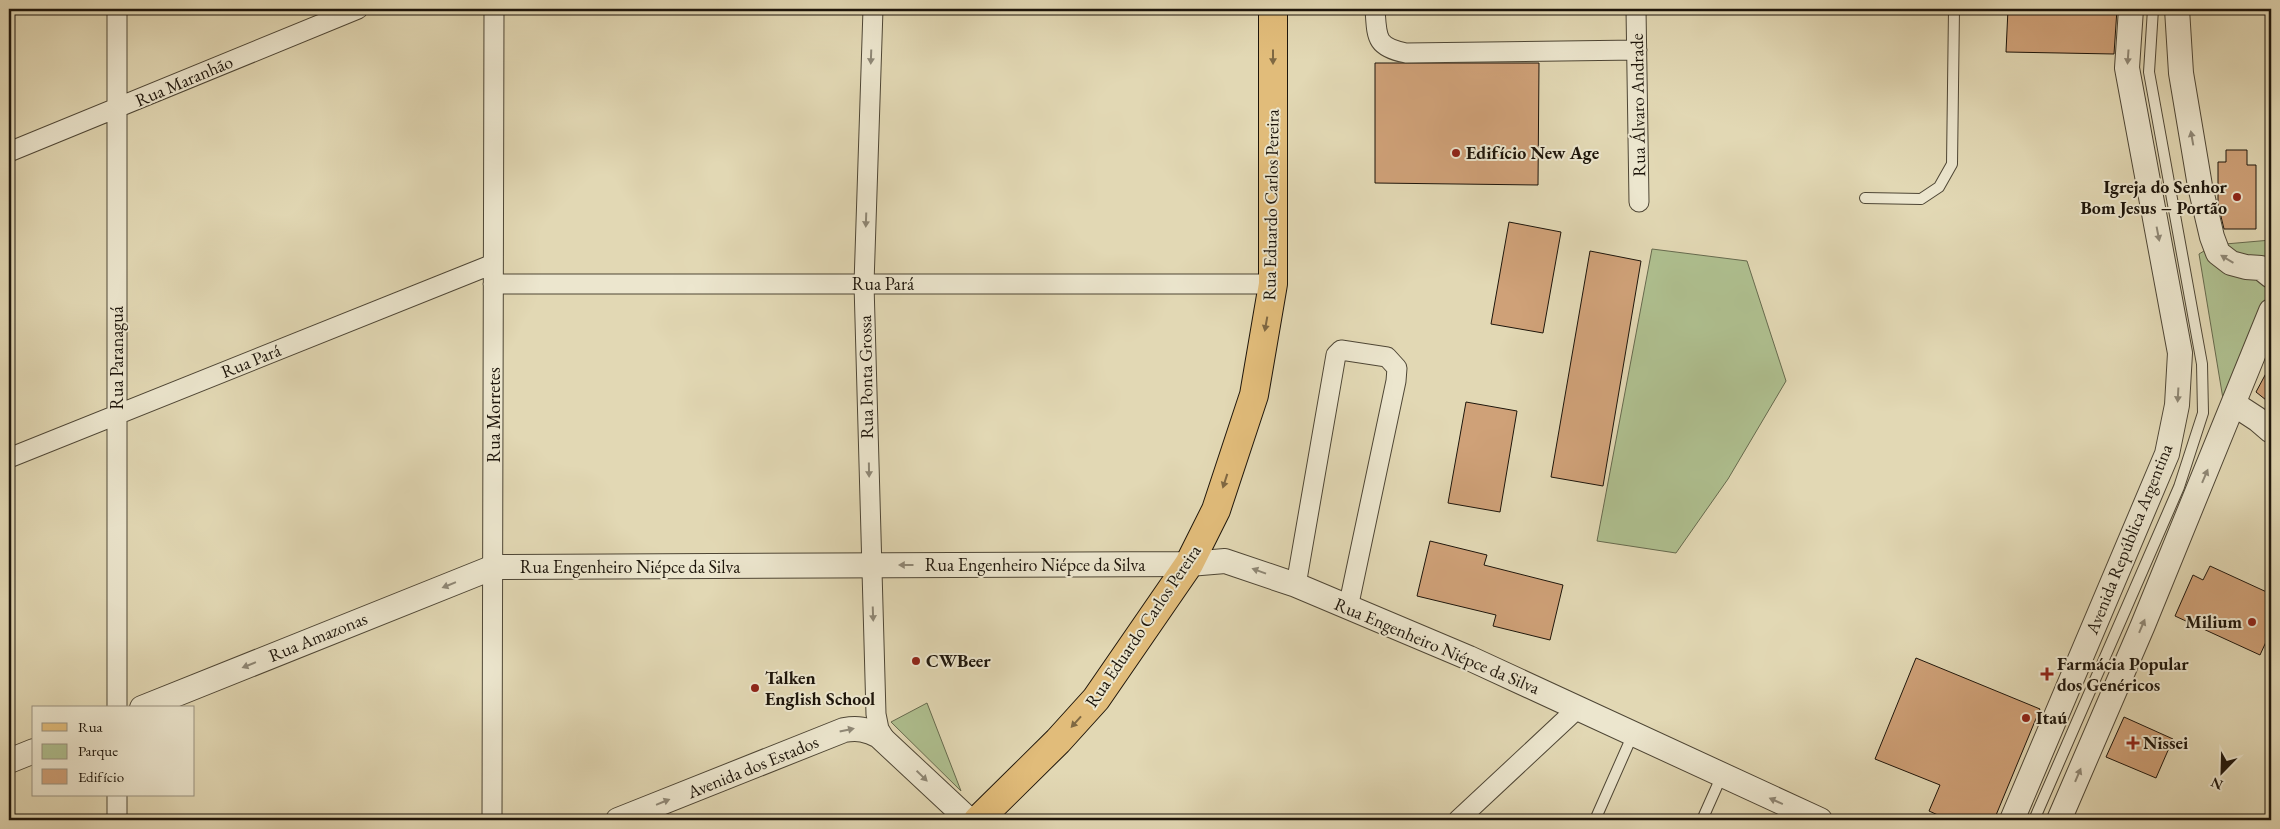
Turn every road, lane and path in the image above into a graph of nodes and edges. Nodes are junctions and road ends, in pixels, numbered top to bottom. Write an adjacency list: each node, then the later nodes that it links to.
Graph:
1 (117, 9): 13 (street, Rua Paranaguá)
2 (358, 9): 13 (street, Rua Maranhão)
3 (494, 9): 17 (street, Rua Morretes)
4 (873, 9): 20 (street, Rua Ponta Grossa, one-way to 20)
5 (1273, 9): 21 (main road, Rua Eduardo Carlos Pereira, one-way to 21)
6 (1375, 9): 12 (street)
7 (1636, 9): 12 (street, Rua Álvaro Andrade)
8 (1954, 9): 15 (lane)
9 (2131, 9): 50 (street, Avenida República Argentina, one-way to 50)
10 (2153, 9): 51 (lane)
11 (2177, 9): 18 (street, one-way to 11)
12 (1637, 50): 16 (street, Rua Álvaro Andrade)
13 (117, 109): 14 (street, Rua Maranhão); 24 (street, Rua Paranaguá)
14 (9, 152)
15 (1865, 198)
16 (1639, 202)
17 (493, 264): 19 (street, Rua Morretes); 24 (street, Rua Pará)
18 (2271, 276)
19 (493, 284): 20 (street, Rua Pará); 29 (street, Rua Morretes)
20 (864, 284): 21 (street, Rua Pará); 28 (street, Rua Ponta Grossa, one-way to 28)
21 (1273, 284): 27 (main road, Rua Eduardo Carlos Pereira, one-way to 27)
22 (2271, 311): 23 (street)
23 (2234, 404): 25 (street); 52 (street, one-way to 23)
24 (116, 415): 26 (street, Rua Pará); 32 (street, Rua Paranaguá)
25 (2271, 431)
26 (9, 458)
27 (1189, 564): 28 (street, Rua Engenheiro Niépce da Silva, one-way to 28); 30 (street, Rua Engenheiro Niépce da Silva, one-way to 27); 45 (main road, Rua Eduardo Carlos Pereira, one-way to 45)
28 (871, 566): 29 (street, Rua Engenheiro Niépce da Silva); 36 (street, Rua Ponta Grossa, one-way to 36)
29 (494, 567): 33 (street, Rua Amazonas, one-way to 33); 42 (street, Rua Morretes)
30 (1296, 585): 31 (street, Rua Engenheiro Niépce da Silva); 31 (street)
31 (1348, 608): 34 (street, Rua Engenheiro Niépce da Silva)
32 (117, 706)
33 (147, 706)
34 (1578, 708): 35 (street, Rua Engenheiro Niépce da Silva); 46 (street)
35 (1633, 734): 39 (street, Rua Engenheiro Niépce da Silva); 47 (lane)
36 (887, 742): 43 (street, Avenida dos Estados, one-way to 36); 44 (street, Avenida dos Estados, one-way to 44)
37 (32, 752): 38 (street)
38 (9, 761)
39 (1722, 775): 48 (lane); 49 (street, Rua Engenheiro Niépce da Silva, one-way to 39)
40 (117, 796): 41 (street)
41 (117, 820)
42 (492, 820)
43 (618, 820)
44 (968, 820)
45 (978, 820)
46 (1458, 820)
47 (1595, 820)
48 (1702, 820)
49 (1820, 820)
50 (2012, 820)
51 (2034, 820)
52 (2059, 820)

